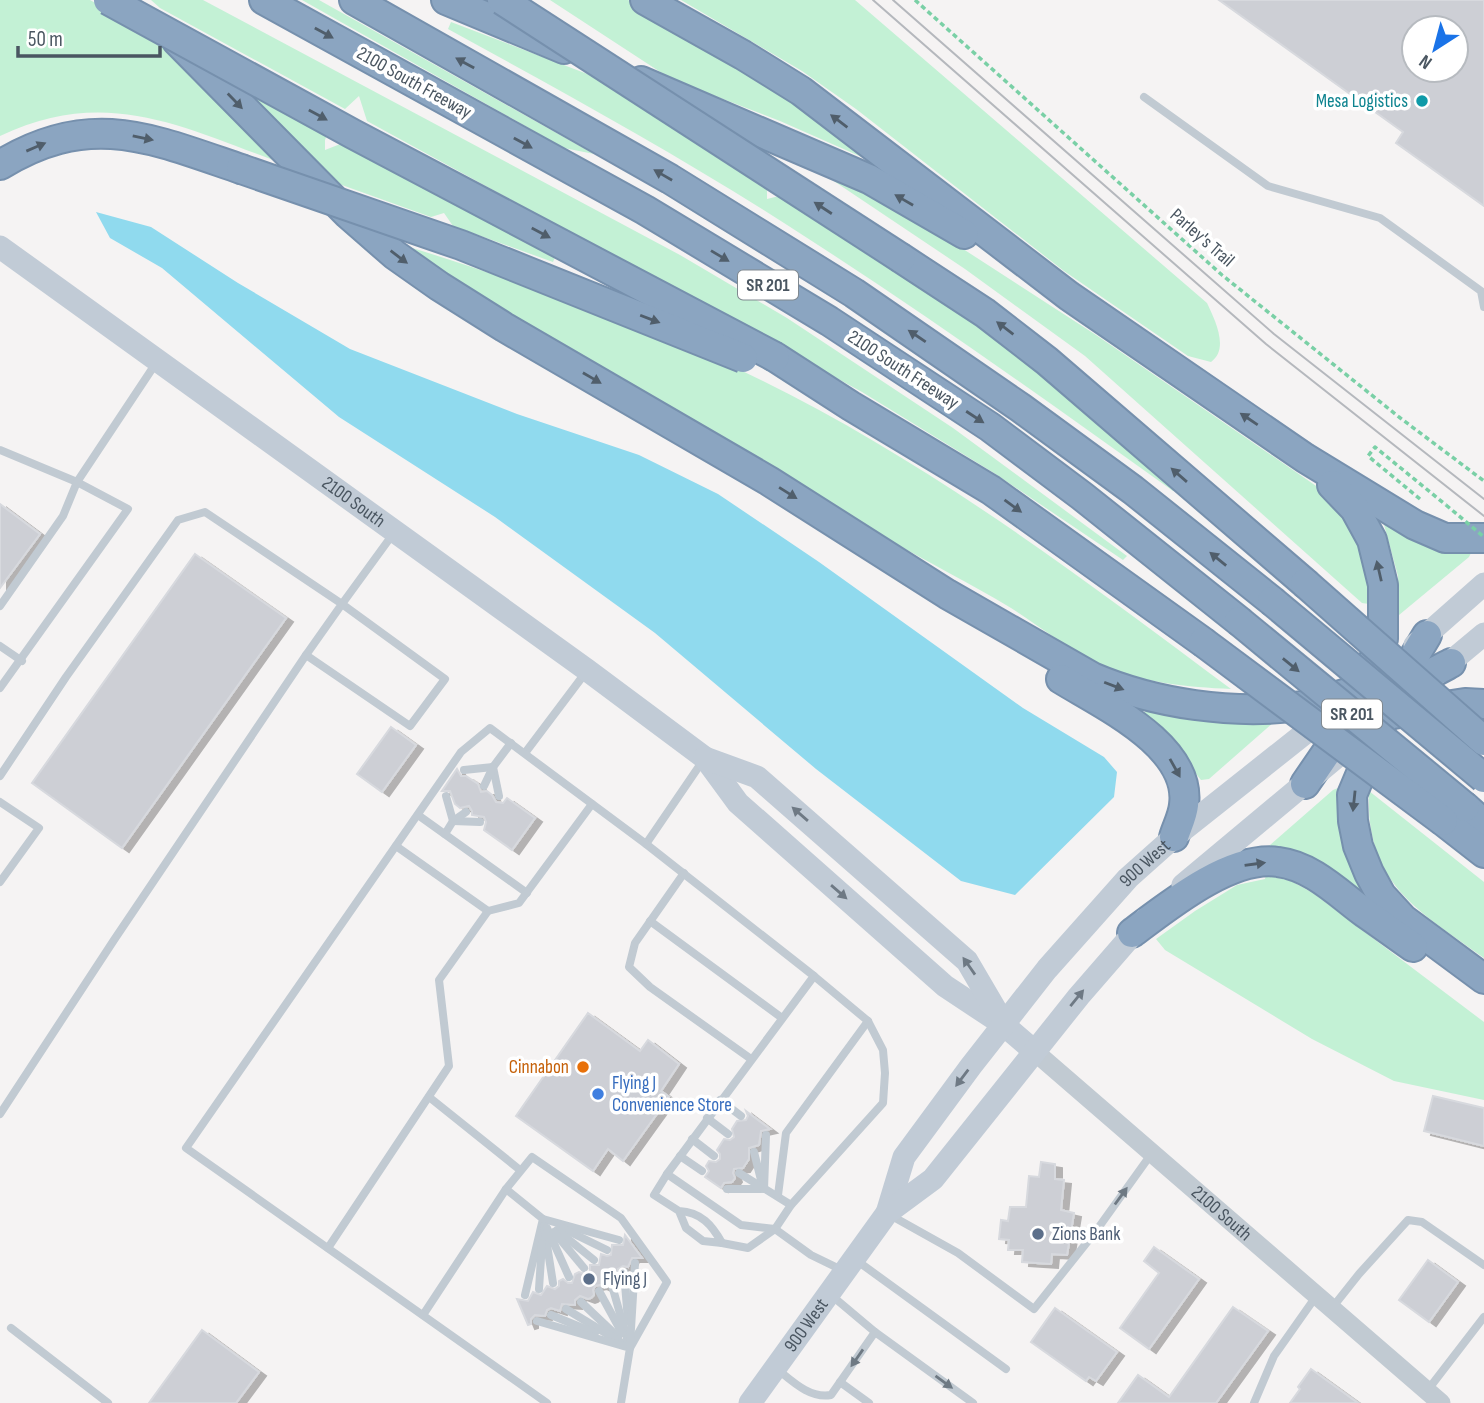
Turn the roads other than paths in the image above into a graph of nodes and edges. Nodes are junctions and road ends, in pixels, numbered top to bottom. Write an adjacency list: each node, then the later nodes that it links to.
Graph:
1 (108, 0): 14 (highway, one-way to 14, bridge)
2 (135, 0): 21 (highway, one-way to 21)
3 (264, 0): 56 (highway, 2100 South Freeway / SR 201, one-way to 56, bridge)
4 (354, 0): 46 (highway, 2100 South Freeway / SR 201, one-way to 4, bridge)
5 (446, 0): 11 (highway, one-way to 5)
6 (502, 0): 38 (highway, one-way to 6, bridge)
7 (645, 0): 11 (highway, one-way to 7)
8 (1144, 97): 12 (lane)
9 (0, 165): 14 (highway, one-way to 14, bridge)
10 (0, 247): 13 (main road, 2100 South)
11 (1069, 296): 16 (highway, one-way to 11)
12 (1484, 307)
13 (157, 361): 17 (lane); 18 (main road, 2100 South)
14 (773, 364): 56 (highway, one-way to 56, bridge)
15 (0, 450): 17 (lane)
16 (1306, 458): 19 (highway); 33 (highway, one-way to 16)
17 (77, 482): 23 (lane); 28 (lane)
18 (395, 532): 22 (lane); 30 (main road, 2100 South)
19 (1484, 538)
20 (1484, 584): 25 (main road, 900 West)
21 (947, 594): 33 (highway, one-way to 33); 60 (highway, one-way to 60)
22 (342, 604): 27 (lane); 27 (lane); 44 (lane)
23 (0, 606)
24 (1484, 634): 29 (main road, 900 West)
25 (1427, 635): 31 (highway); 33 (main road, 900 West)
26 (0, 646): 28 (lane)
27 (306, 655): 80 (lane)
28 (22, 661): 32 (lane)
29 (1451, 663): 31 (highway); 35 (main road, 900 West)
30 (587, 670): 40 (lane); 41 (main road, 2100 South)
31 (1399, 682): 33 (highway); 35 (highway)
32 (0, 688)
33 (1359, 689): 36 (highway); 37 (main road, 900 West)
34 (1484, 704): 35 (highway)
35 (1386, 715): 36 (highway); 47 (main road, 900 West); 71 (highway, one-way to 71)
36 (1345, 722): 37 (highway); 47 (highway)
37 (1300, 737): 60 (main road, 900 West)
38 (1484, 741)
39 (511, 743): 40 (lane); 42 (lane); 55 (lane)
40 (524, 753): 53 (lane)
41 (705, 758): 61 (lane); 75 (main road, 2100 South, one-way to 75); 75 (main road, 2100 South, one-way to 41)
42 (493, 767): 43 (lane); 45 (lane); 48 (lane); 50 (lane)
43 (464, 770)
44 (0, 776)
45 (473, 777)
46 (1484, 778)
47 (1305, 784): 69 (main road, 900 West)
48 (484, 786)
49 (446, 796): 57 (lane)
50 (499, 796)
51 (0, 802): 65 (lane)
52 (455, 803): 57 (lane)
53 (592, 804): 61 (lane); 66 (lane)
54 (466, 812): 57 (lane)
55 (418, 814): 59 (lane); 62 (lane)
56 (1464, 817): 63 (highway)
57 (453, 821): 58 (lane); 59 (lane)
58 (480, 822)
59 (445, 834): 66 (lane)
60 (1174, 836): 75 (main road, 900 West)
61 (646, 844): 64 (lane)
62 (396, 846): 67 (lane); 105 (lane)
63 (1484, 853)
64 (684, 873): 68 (lane); 70 (lane)
65 (0, 882)
66 (527, 893): 67 (lane)
67 (488, 911): 78 (lane)
68 (650, 922): 73 (lane); 77 (lane)
69 (1132, 933): 72 (highway, one-way to 72); 76 (main road, 900 West, one-way to 69)
70 (814, 976): 73 (lane); 74 (lane)
71 (1484, 979)
72 (1484, 993)
73 (782, 1018): 77 (lane)
74 (867, 1021): 97 (lane); 98 (lane)
75 (1004, 1025): 76 (main road, 2100 South); 100 (main road, 900 West, one-way to 100)
76 (1034, 1051): 87 (street, 2100 South); 100 (main road, 900 West)
77 (751, 1059): 79 (lane)
78 (429, 1097): 90 (lane); 105 (lane)
79 (720, 1100): 81 (lane); 82 (lane)
80 (0, 1115)
81 (741, 1116)
82 (707, 1118): 83 (lane); 85 (lane)
83 (728, 1134)
84 (766, 1135): 96 (lane)
85 (692, 1139): 88 (lane); 89 (lane)
86 (754, 1152): 96 (lane)
87 (1153, 1153): 100 (lane, one-way to 87); 120 (street, 2100 South)
88 (680, 1156): 91 (lane); 93 (lane)
89 (713, 1156)
90 (520, 1170): 94 (lane); 129 (lane)
91 (702, 1171)
92 (738, 1173): 96 (lane)
93 (667, 1174): 99 (lane); 102 (lane)
94 (506, 1189): 101 (lane); 123 (lane)
95 (727, 1189): 96 (lane)
96 (764, 1189): 97 (lane)
97 (778, 1195): 98 (lane)
98 (791, 1205): 102 (lane)
99 (679, 1211): 104 (lane); 104 (lane)
100 (887, 1213): 109 (main road, 900 West)
101 (543, 1219): 103 (lane); 106 (lane); 107 (lane); 111 (lane); 113 (lane); 115 (lane); 116 (lane); 119 (lane)
102 (775, 1229): 104 (lane); 109 (lane)
103 (619, 1240)
104 (722, 1243)
105 (328, 1248): 123 (lane)
106 (607, 1250)
107 (594, 1260)
108 (635, 1263): 129 (lane)
109 (849, 1265): 118 (main road, 900 West); 131 (lane)
110 (1484, 1265): 120 (lane)
111 (584, 1268)
112 (624, 1272): 129 (lane)
113 (569, 1277)
114 (611, 1282): 129 (lane)
115 (553, 1283)
116 (539, 1289)
117 (599, 1291): 129 (lane)
118 (829, 1293): 128 (lane); 130 (main road, 900 West)
119 (525, 1295)
120 (1324, 1301): 133 (street, 2100 South); 141 (lane)
121 (581, 1302): 129 (lane)
122 (566, 1309): 129 (lane)
123 (423, 1315): 136 (lane)
124 (551, 1315): 129 (lane)
125 (1484, 1317): 133 (lane)
126 (537, 1321): 129 (lane)
127 (11, 1328): 135 (lane)
128 (875, 1332): 132 (lane, one-way to 132); 140 (lane, one-way to 140)
129 (630, 1348): 137 (lane)
130 (775, 1368): 134 (lane); 138 (main road, 900 West)
131 (1006, 1369)
132 (840, 1382): 134 (lane); 139 (lane)
133 (1434, 1397)
134 (821, 1400)
135 (108, 1403)
136 (547, 1403)
137 (621, 1403)
138 (750, 1403)
139 (869, 1403)
140 (973, 1403)
141 (1254, 1403)

